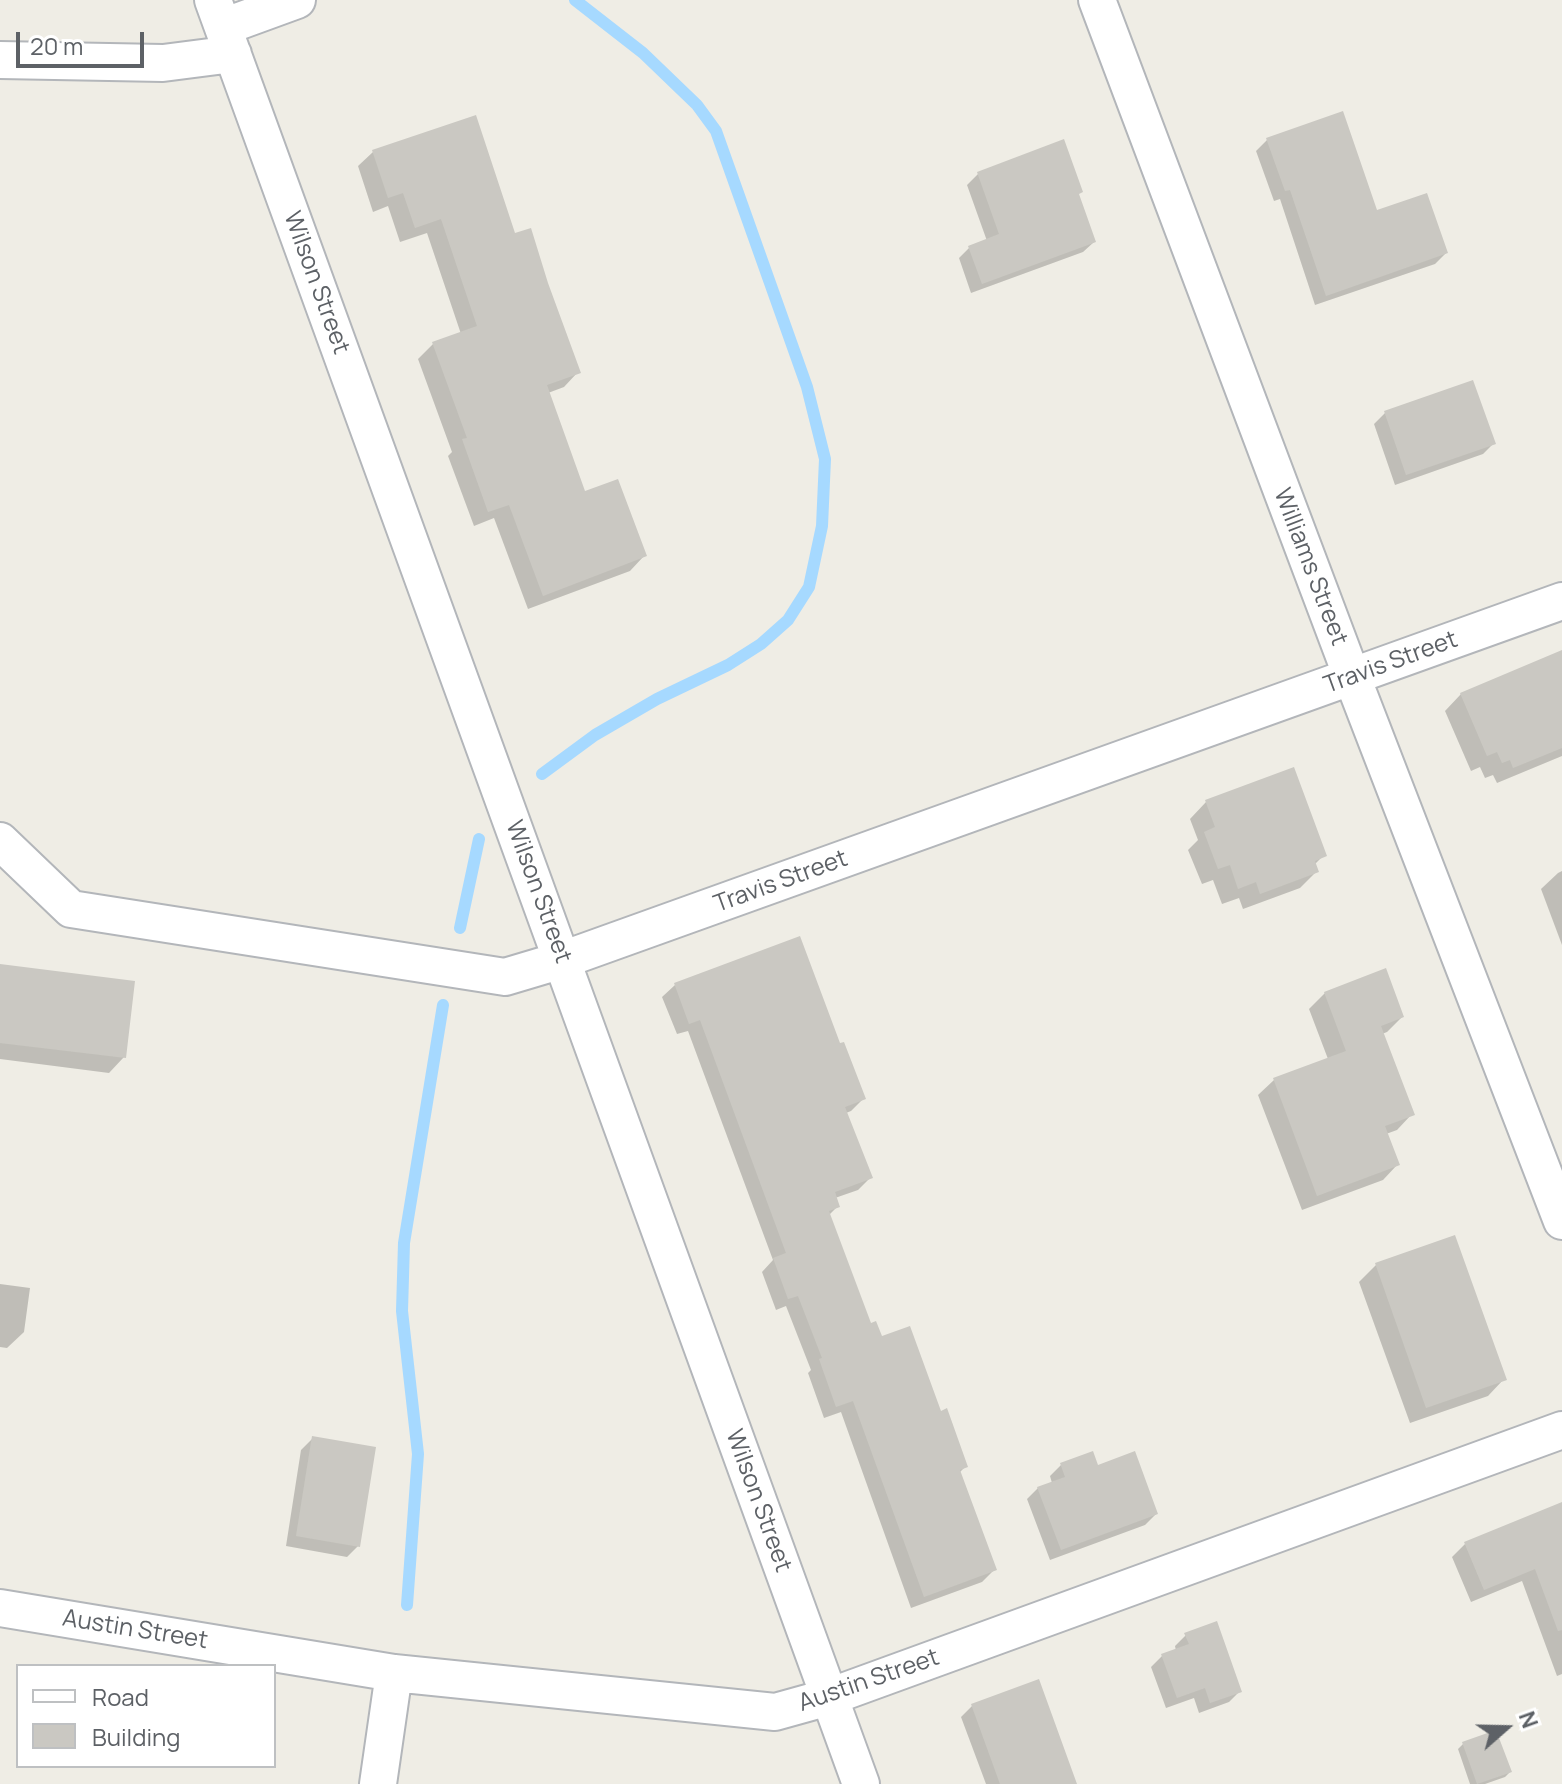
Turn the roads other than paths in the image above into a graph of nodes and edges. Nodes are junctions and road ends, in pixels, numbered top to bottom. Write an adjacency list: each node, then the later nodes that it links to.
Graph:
1 (297, 0): 3 (street)
2 (1097, 0): 6 (street, Williams Street)
3 (223, 27): 4 (street); 8 (street, Wilson Street)
4 (0, 60)
5 (1562, 601): 6 (street, Travis Street)
6 (1352, 677): 8 (street, Travis Street); 9 (street, Williams Street)
7 (0, 841): 8 (street, Travis Street)
8 (562, 960): 13 (street, Wilson Street)
9 (1562, 1221)
10 (1562, 1430): 13 (street, Austin Street)
11 (0, 1608): 12 (street, Austin Street)
12 (394, 1673): 13 (street, Austin Street); 14 (street)
13 (829, 1697): 15 (street, Wilson Street)
14 (378, 1784)
15 (861, 1784)

